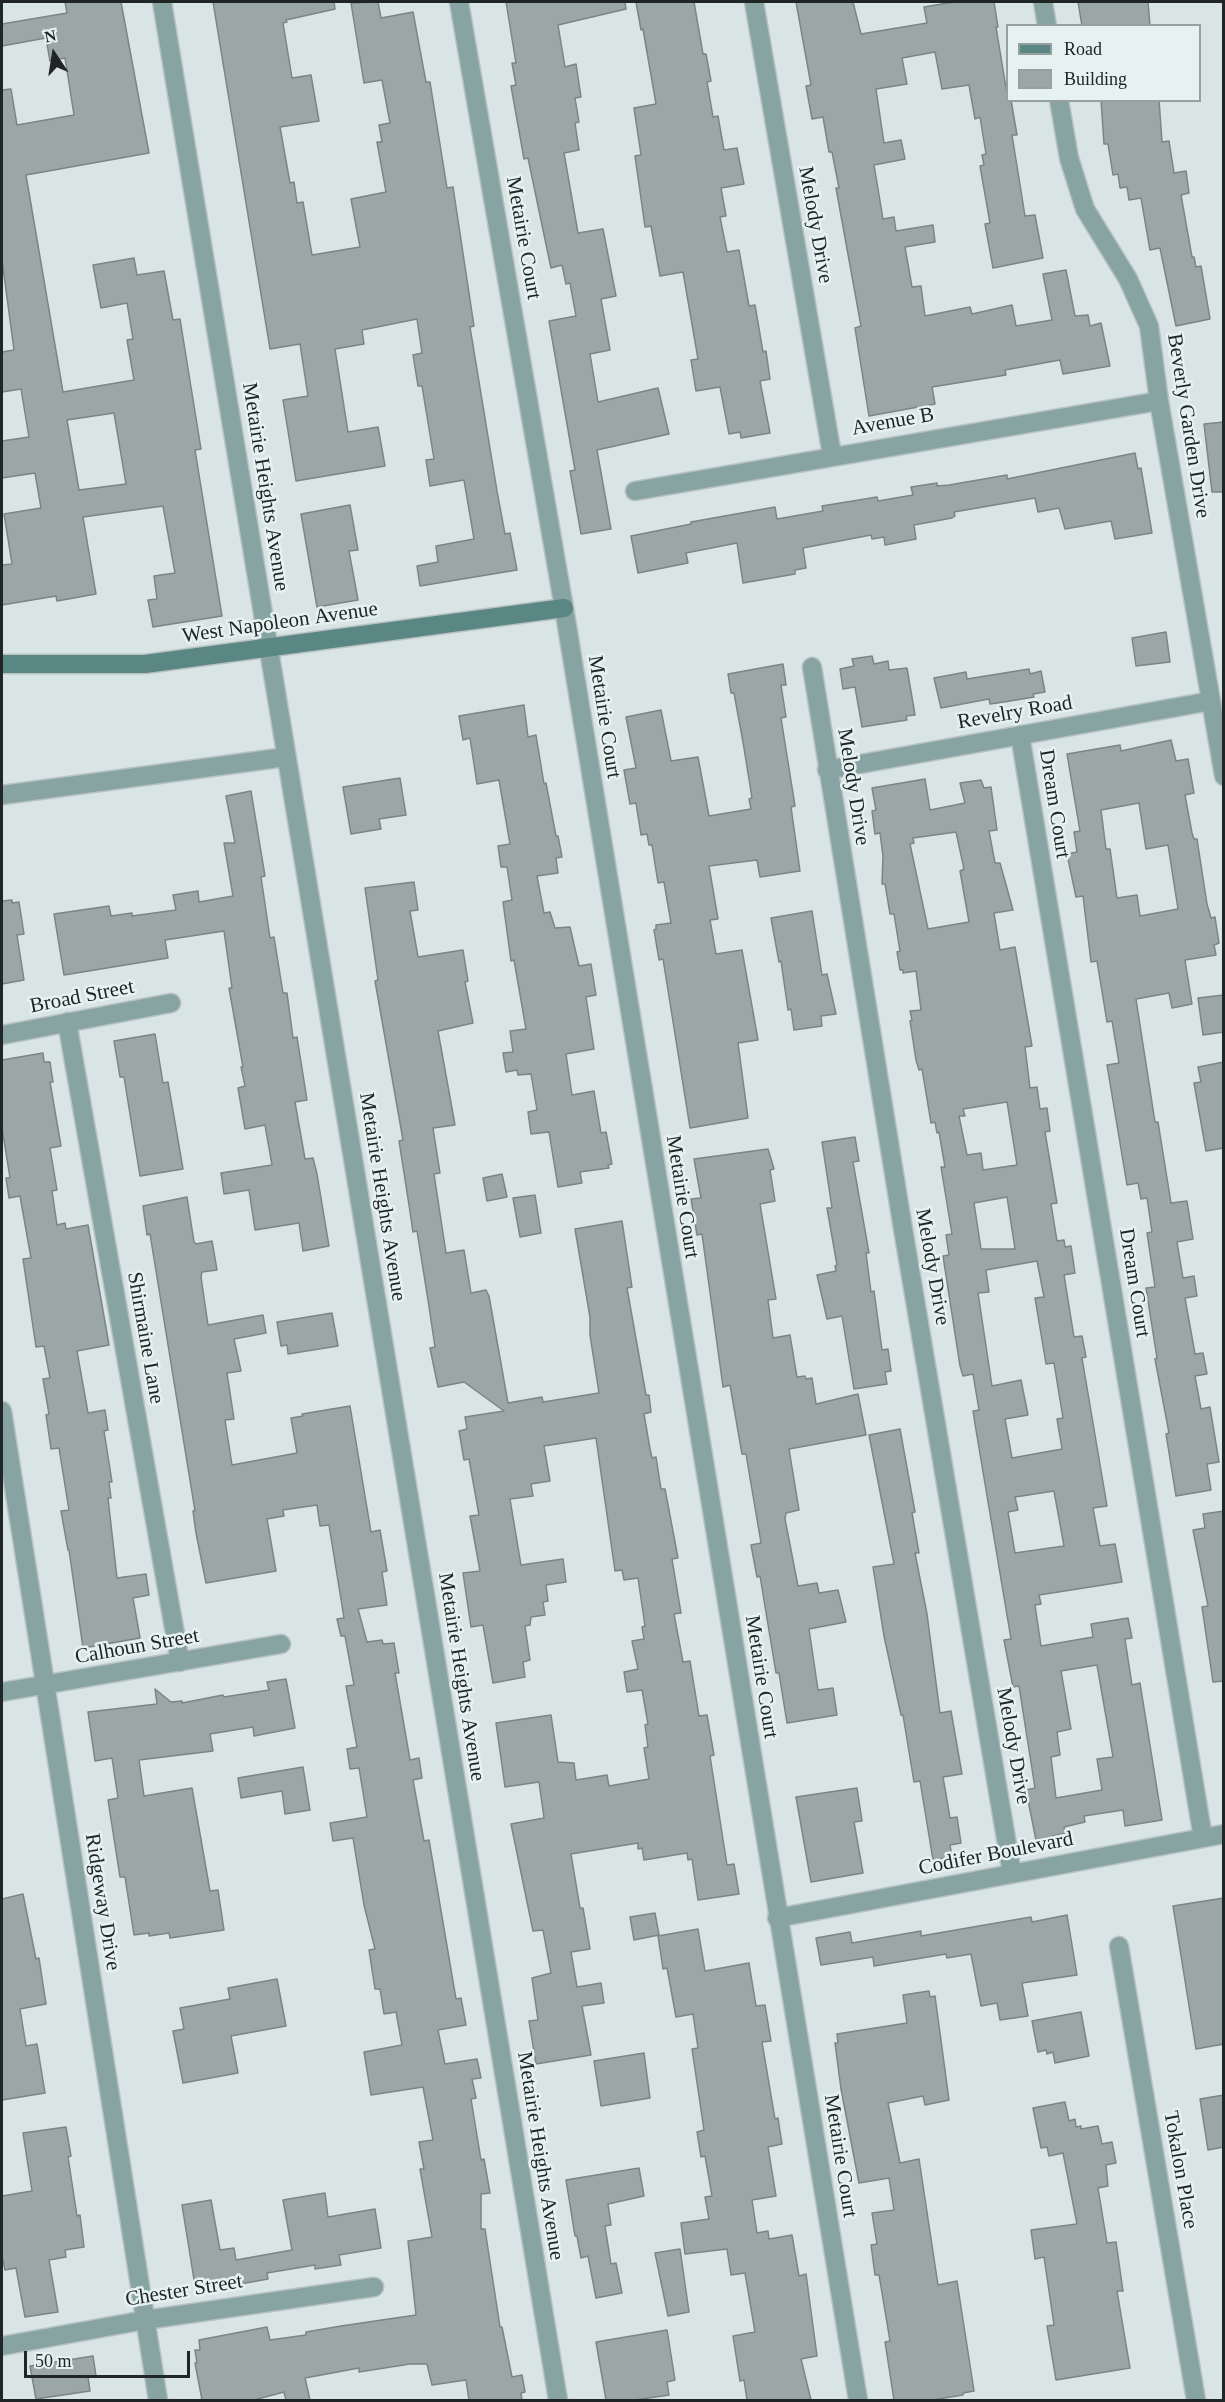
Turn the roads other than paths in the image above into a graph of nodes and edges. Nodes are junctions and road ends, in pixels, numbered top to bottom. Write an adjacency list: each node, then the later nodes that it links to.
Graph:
1 (162, 2): 11 (street, Metairie Heights Avenue)
2 (459, 2): 10 (street, Metairie Court)
3 (754, 2): 8 (street, Melody Drive)
4 (1042, 2): 5 (street)
5 (1047, 24)
6 (1059, 102): 7 (street, Beverly Garden Drive)
7 (1159, 401): 8 (street, Avenue B); 14 (street, Beverly Garden Drive)
8 (832, 455): 9 (street, Avenue B)
9 (635, 491)
10 (564, 608): 11 (street, West Napoleon Avenue); 31 (street, Metairie Court)
11 (268, 648): 12 (street, West Napoleon Avenue); 16 (street, Metairie Heights Avenue)
12 (2, 664)
13 (812, 667): 17 (street, Melody Drive)
14 (1211, 702): 15 (street, Revelry Road); 18 (street, Beverly Garden Drive)
15 (1020, 735): 17 (street, Revelry Road); 29 (street, Dream Court)
16 (286, 757): 19 (street); 37 (street, Metairie Heights Avenue)
17 (827, 770): 30 (street, Melody Drive)
18 (1224, 776)
19 (2, 795)
20 (171, 1003): 21 (street, Broad Street)
21 (67, 1022): 22 (street, Broad Street); 25 (street, Shirmaine Lane)
22 (2, 1035)
23 (2, 1411): 26 (street, Ridgeway Drive)
24 (281, 1644): 25 (street, Calhoun Street)
25 (180, 1662): 26 (street, Calhoun Street)
26 (45, 1686): 27 (street, Calhoun Street); 34 (street, Ridgeway Drive)
27 (2, 1692)
28 (1224, 1834): 29 (street, Codifer Boulevard)
29 (1203, 1838): 30 (street, Codifer Boulevard)
30 (1012, 1874): 31 (street, Codifer Boulevard)
31 (777, 1918): 38 (street, Metairie Court)
32 (1119, 1946): 39 (street, Tokalon Place)
33 (374, 2287): 34 (street, Chester Street)
34 (144, 2320): 35 (street, Chester Street); 36 (street, Ridgeway Drive)
35 (2, 2346)
36 (158, 2400)
37 (558, 2400)
38 (858, 2400)
39 (1197, 2400)

